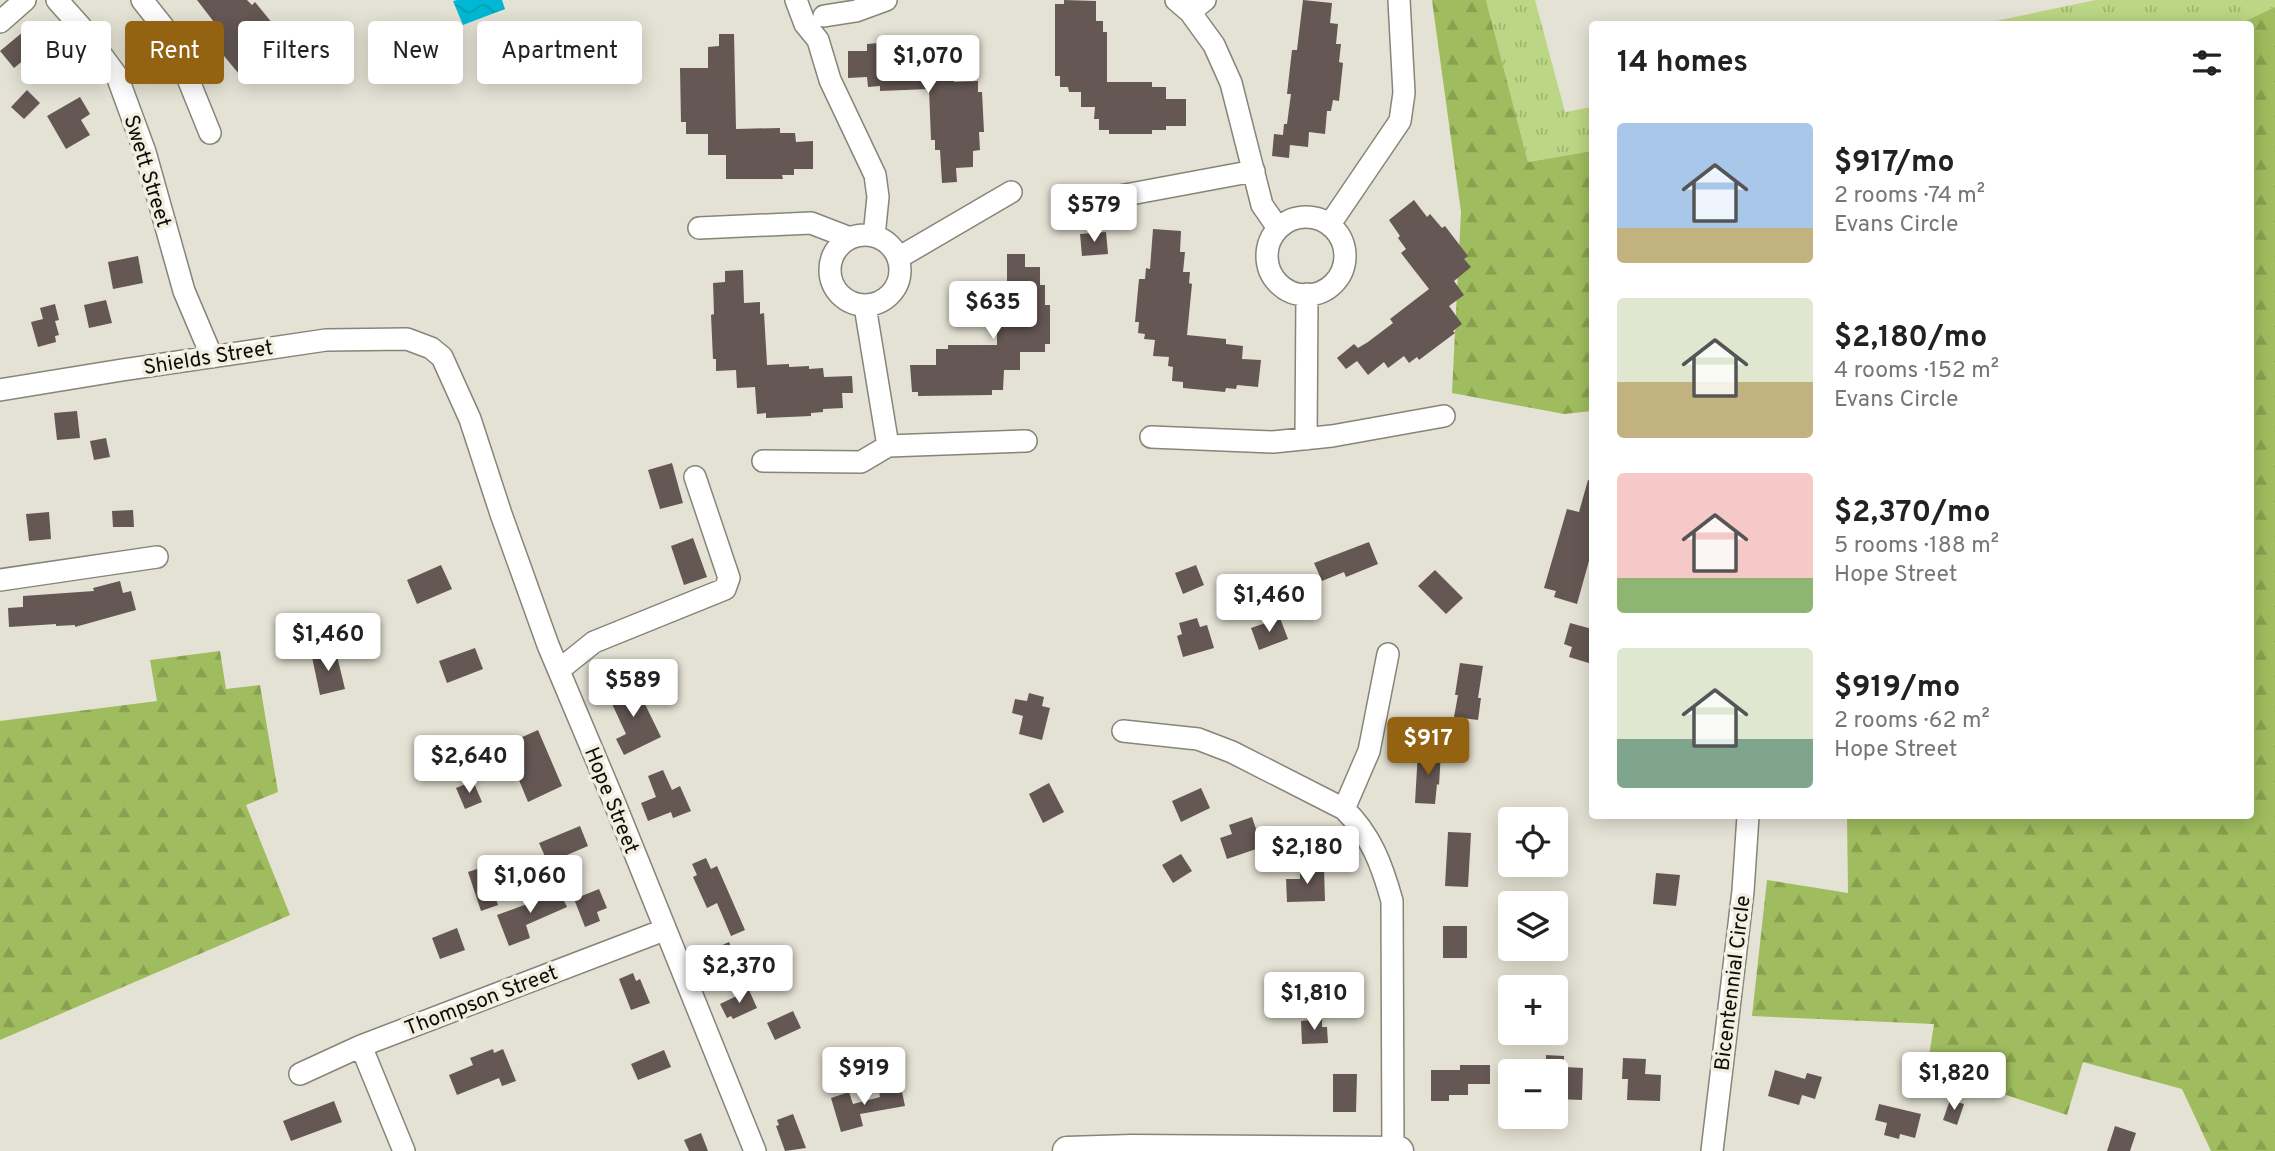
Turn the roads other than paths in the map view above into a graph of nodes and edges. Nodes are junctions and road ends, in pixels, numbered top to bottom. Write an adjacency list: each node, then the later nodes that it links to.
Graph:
1 (25, 0): 9 (street)
2 (57, 0): 24 (street, Swett Street)
3 (142, 0): 11 (street)
4 (796, 0): 10 (street)
5 (886, 0): 8 (street)
6 (1399, 0): 15 (street)
7 (1191, 4): 12 (street)
8 (824, 8): 10 (street)
9 (0, 22)
10 (818, 40): 18 (street)
11 (210, 133)
12 (1254, 171): 14 (street); 17 (street)
13 (1011, 192): 20 (street)
14 (1109, 198)
15 (1329, 224): 17 (street); 21 (street)
16 (699, 228): 19 (street)
17 (1278, 228): 21 (street)
18 (874, 236): 19 (street); 20 (street)
19 (850, 238): 22 (street)
20 (898, 258): 22 (street)
21 (1307, 294): 28 (street)
22 (865, 306): 30 (street)
23 (417, 341): 24 (street, Shields Street); 36 (street, Hope Street)
24 (212, 357): 25 (street, Shields Street)
25 (0, 390)
26 (1444, 416): 28 (street)
27 (1151, 437): 28 (street)
28 (1306, 439)
29 (1026, 441): 30 (street)
30 (888, 446): 31 (street)
31 (762, 461)
32 (695, 477): 36 (street)
33 (157, 556): 34 (street)
34 (0, 580)
35 (1388, 654): 38 (street)
36 (559, 670): 40 (street, Hope Street)
37 (1123, 731): 38 (street)
38 (1344, 809): 46 (street)
39 (1748, 819): 48 (street, Bicentennial Circle)
40 (664, 930): 41 (street, Thompson Street); 44 (street, Hope Street)
41 (361, 1046): 42 (street, Thompson Street); 43 (street)
42 (300, 1074)
43 (404, 1151)
44 (755, 1151)
45 (1067, 1151): 46 (main road)
46 (1393, 1151): 47 (main road)
47 (1399, 1151)
48 (1712, 1151)

